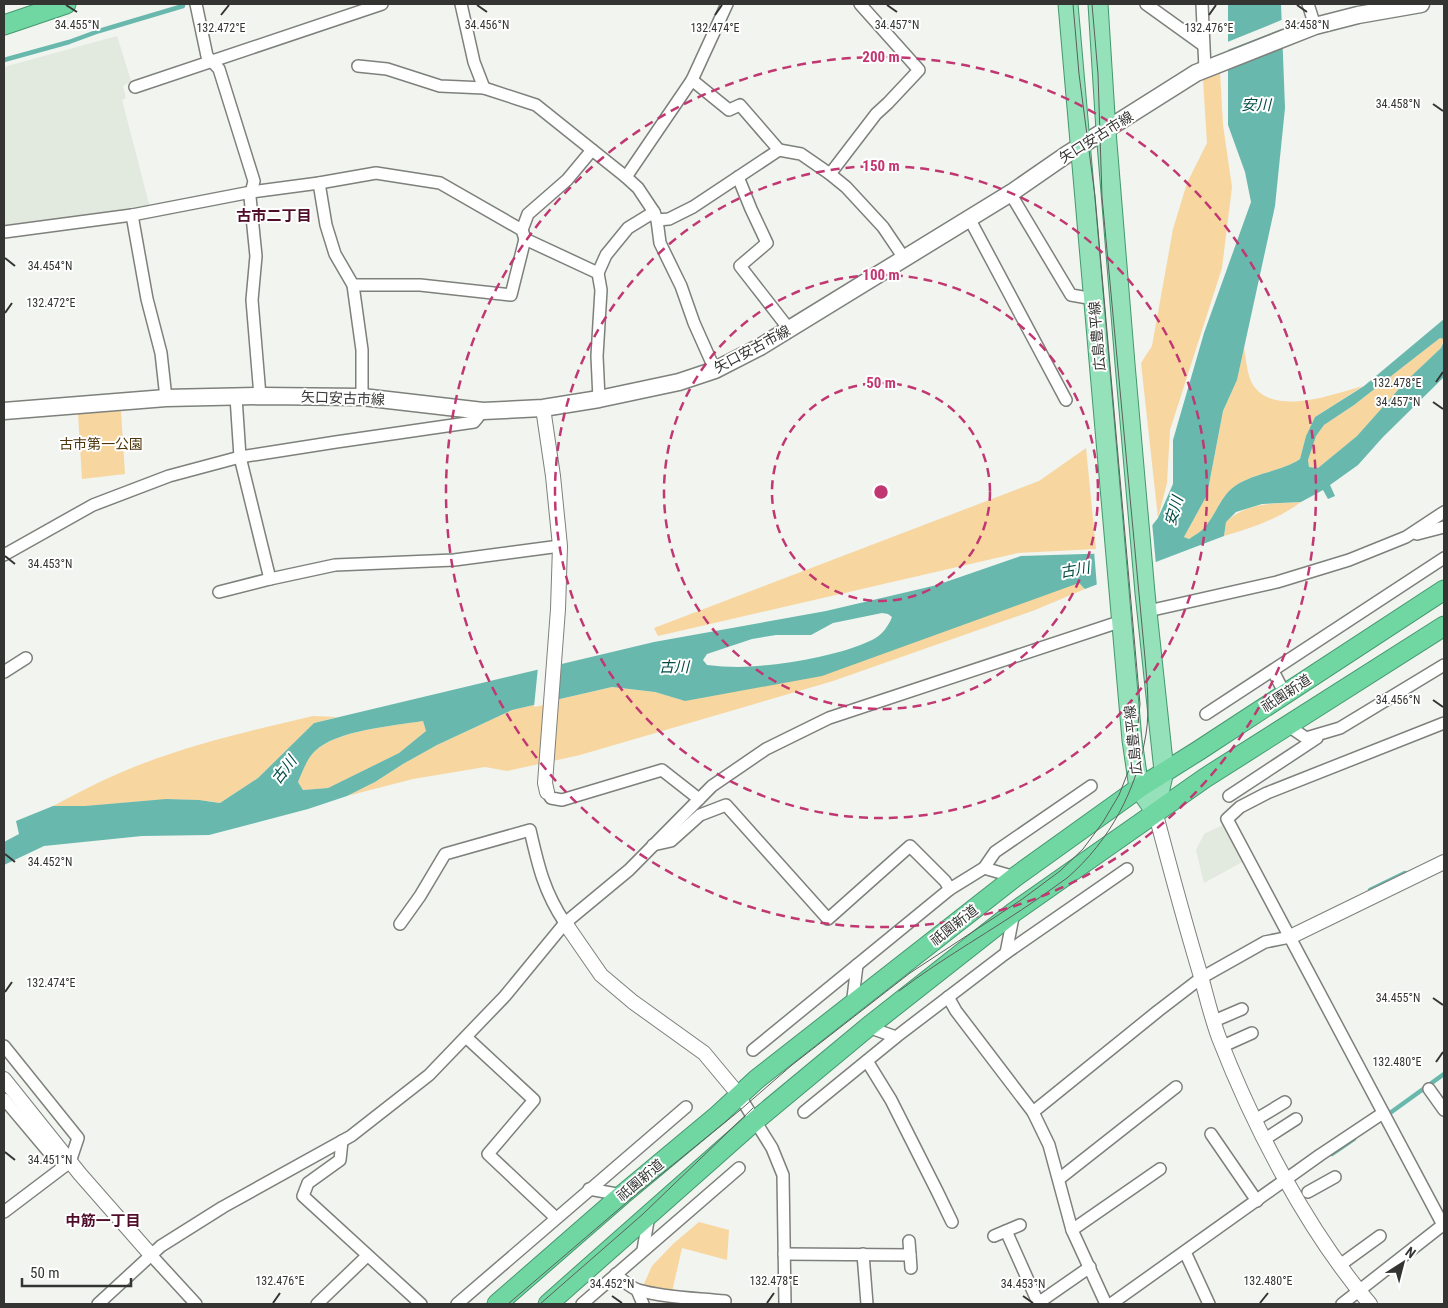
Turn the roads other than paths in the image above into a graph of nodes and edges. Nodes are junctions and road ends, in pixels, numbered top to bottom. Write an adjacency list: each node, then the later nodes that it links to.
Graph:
1 (66, 4): 13 (highway)
2 (196, 4): 16 (street)
3 (382, 4): 16 (street)
4 (461, 4): 21 (street)
5 (727, 4): 19 (street)
6 (860, 4): 26 (street)
7 (1068, 4): 23 (main road, 広島豊平線)
8 (1098, 4): 22 (main road, 広島豊平線)
9 (1146, 4): 15 (street)
10 (1202, 4): 15 (street)
11 (1308, 4): 14 (street)
12 (1421, 4): 14 (main road, 矢口安古市線)
13 (4, 25)
14 (1315, 26): 18 (main road, 矢口安古市線)
15 (1203, 45): 18 (street)
16 (212, 62): 20 (street); 30 (street)
17 (358, 66): 21 (street)
18 (1209, 67): 22 (main road, 矢口安古市線)
19 (692, 80): 25 (street); 27 (street)
20 (135, 87)
21 (484, 88): 24 (street)
22 (1106, 131): 23 (main road, 矢口安古市線); 62 (main road, 広島豊平線)
23 (1080, 147): 31 (main road, 矢口安古市線); 40 (main road, 広島豊平線)
24 (592, 150): 27 (street); 36 (street)
25 (779, 150): 26 (street); 28 (street)
26 (830, 174): 37 (street)
27 (626, 177): 33 (street)
28 (738, 177): 33 (street); 41 (street)
29 (319, 183): 30 (street); 36 (street); 39 (street)
30 (251, 192): 32 (street); 43 (street)
31 (1010, 193): 34 (main road, 矢口安古市線); 40 (street)
32 (132, 215): 35 (street); 46 (street)
33 (656, 216): 38 (street); 42 (street)
34 (969, 218): 37 (main road, 矢口安古市線); 48 (street)
35 (4, 232)
36 (524, 234): 38 (street); 39 (street)
37 (904, 258): 41 (main road, 矢口安古市線)
38 (598, 272): 47 (street)
39 (353, 285): 45 (street)
40 (1094, 300): 63 (main road, 広島豊平線)
41 (788, 329): 42 (main road, 矢口安古市線)
42 (715, 370): 47 (main road, 矢口安古市線)
43 (260, 396): 44 (main road, 矢口安古市線); 45 (main road, 矢口安古市線)
44 (236, 397): 46 (main road, 矢口安古市線); 52 (street)
45 (362, 397): 51 (main road, 矢口安古市線)
46 (166, 398): 50 (main road, 矢口安古市線)
47 (599, 399): 49 (main road, 矢口安古市線)
48 (1066, 400)
49 (543, 408): 51 (main road, 矢口安古市線); 56 (street)
50 (4, 411)
51 (483, 411): 52 (street)
52 (240, 457): 57 (street); 59 (street)
53 (1444, 512): 55 (street)
54 (1444, 527): 55 (street)
55 (1408, 536): 62 (street)
56 (560, 546): 59 (street); 76 (street)
57 (4, 555)
58 (1444, 558): 67 (street)
59 (270, 579): 61 (street)
60 (1444, 590): 69 (highway, 祇園新道)
61 (219, 592)
62 (1148, 612): 74 (main road, 広島豊平線)
63 (1122, 621): 77 (main road, 広島豊平線); 79 (street)
64 (1444, 626): 72 (highway, 祇園新道)
65 (26, 658): 68 (street)
66 (1444, 665): 73 (street)
67 (1273, 671): 69 (street); 70 (street)
68 (4, 672)
69 (1285, 694): 74 (highway, 祇園新道)
70 (1206, 714)
71 (1444, 723): 90 (street)
72 (1287, 725): 73 (street); 80 (highway, 祇園新道)
73 (1327, 732): 78 (street)
74 (1164, 771): 77 (highway, 祇園新道); 80 (main road, 広島豊平線)
75 (1091, 786): 83 (street)
76 (546, 787): 79 (street)
77 (1139, 788): 80 (main road, 広島豊平線); 85 (highway, 祇園新道)
78 (1229, 796)
79 (699, 799): 81 (street)
80 (1155, 812): 87 (highway, 祇園新道); 93 (street)
81 (654, 845): 86 (street); 88 (street)
82 (1444, 862): 90 (street)
83 (984, 868): 85 (street); 86 (street)
84 (1127, 869): 91 (street)
85 (1015, 877): 95 (highway, 祇園新道)
86 (950, 889): 92 (street)
87 (1014, 912): 91 (street); 98 (highway, 祇園新道)
88 (565, 923): 89 (street); 100 (street); 109 (street)
89 (400, 924)
90 (1290, 937): 93 (street); 116 (street)
91 (1006, 953): 94 (street)
92 (857, 965): 95 (street); 104 (street)
93 (1201, 978): 97 (street); 115 (street)
94 (948, 997): 101 (street); 115 (street)
95 (852, 1006): 109 (highway, 祇園新道)
96 (1242, 1009): 97 (street)
97 (1214, 1021): 103 (street)
98 (868, 1028): 101 (street); 118 (highway, 祇園新道)
99 (1252, 1033): 103 (street)
100 (466, 1037): 122 (street); 135 (street)
101 (896, 1037): 105 (street)
102 (4, 1046): 123 (street)
103 (1223, 1046): 119 (street)
104 (753, 1050)
105 (867, 1061): 114 (street); 136 (street)
106 (4, 1079): 123 (street)
107 (1176, 1087): 127 (street)
108 (1429, 1090): 113 (street)
109 (739, 1095): 118 (street); 131 (highway, 祇園新道)
110 (4, 1099): 123 (street)
111 (1285, 1102): 119 (street)
112 (686, 1107): 129 (street)
113 (1444, 1110)
114 (804, 1112)
115 (1033, 1112): 127 (street)
116 (1383, 1113): 128 (street); 138 (street)
117 (1296, 1119): 121 (street)
118 (756, 1120): 134 (highway, 祇園新道); 146 (street)
119 (1255, 1120): 121 (street)
120 (1211, 1134): 132 (street)
121 (1265, 1139): 128 (street)
122 (342, 1141): 148 (street); 150 (street)
123 (70, 1162): 133 (street); 148 (street)
124 (739, 1168): 144 (street)
125 (1160, 1169): 139 (street)
126 (1335, 1177): 130 (street)
127 (1059, 1179): 139 (street)
128 (1286, 1180): 132 (street); 151 (street)
129 (589, 1189): 131 (street); 135 (street)
130 (1308, 1192)
131 (622, 1195): 163 (highway, 祇園新道)
132 (1258, 1201): 145 (street)
133 (4, 1212)
134 (649, 1215): 144 (street); 164 (highway, 祇園新道)
135 (556, 1218): 162 (street)
136 (952, 1222)
137 (1020, 1225): 140 (street)
138 (1444, 1225): 156 (street)
139 (1072, 1230): 152 (street)
140 (1006, 1231): 141 (street); 152 (street)
141 (994, 1236)
142 (1380, 1236): 151 (street)
143 (909, 1242): 149 (street)
144 (643, 1250): 154 (street)
145 (1185, 1252): 170 (street); 171 (street)
146 (784, 1254): 147 (street); 167 (street)
147 (863, 1254): 149 (street); 168 (street)
148 (151, 1255): 158 (street); 159 (street)
149 (910, 1255): 153 (street)
150 (367, 1256): 160 (street); 161 (street)
151 (1340, 1265): 156 (street)
152 (1090, 1267): 169 (street)
153 (911, 1268)
154 (616, 1274): 155 (street); 165 (street)
155 (637, 1290): 157 (street); 166 (street)
156 (1359, 1291): 172 (street); 173 (street)
157 (725, 1301)
158 (98, 1304)
159 (196, 1304)
160 (317, 1304)
161 (421, 1304)
162 (457, 1304)
163 (497, 1304)
164 (548, 1304)
165 (582, 1304)
166 (643, 1304)
167 (785, 1304)
168 (867, 1304)
169 (1106, 1304)
170 (1111, 1304)
171 (1209, 1304)
172 (1342, 1304)
173 (1370, 1304)

